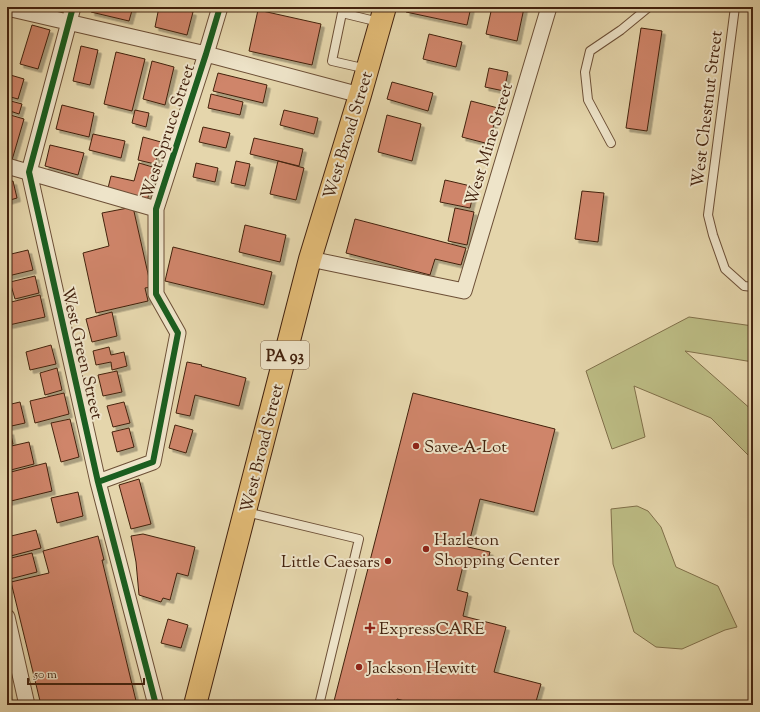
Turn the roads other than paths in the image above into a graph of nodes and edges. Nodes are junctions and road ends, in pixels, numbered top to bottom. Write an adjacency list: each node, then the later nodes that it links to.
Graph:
1 (73, 7): 9 (street, West Green Street)
2 (220, 7): 10 (street, West Spruce Street)
3 (549, 7): 17 (street, West Mine Street)
4 (649, 7): 13 (lane)
5 (735, 7): 18 (lane, West Chestnut Street)
6 (7, 8): 9 (street)
7 (342, 10): 8 (lane); 11 (lane)
8 (382, 15): 11 (highway, West Broad Street / PA 93)
9 (69, 22): 10 (street); 15 (street, West Green Street)
10 (206, 54): 12 (street); 16 (street, West Spruce Street)
11 (367, 69): 12 (highway, West Broad Street / PA 93)
12 (360, 95): 17 (highway, West Broad Street / PA 93)
13 (611, 143)
14 (7, 166): 15 (street)
15 (29, 172): 16 (street); 19 (street, West Green Street)
16 (156, 209): 19 (street, West Spruce Street)
17 (310, 259): 20 (highway, West Broad Street / PA 93)
18 (753, 287)
19 (98, 482): 23 (street, West Green Street)
20 (245, 512): 24 (highway, West Broad Street / PA 93); 25 (lane)
21 (7, 617): 22 (street)
22 (27, 705)
23 (156, 705)
24 (195, 705)
25 (319, 705)

